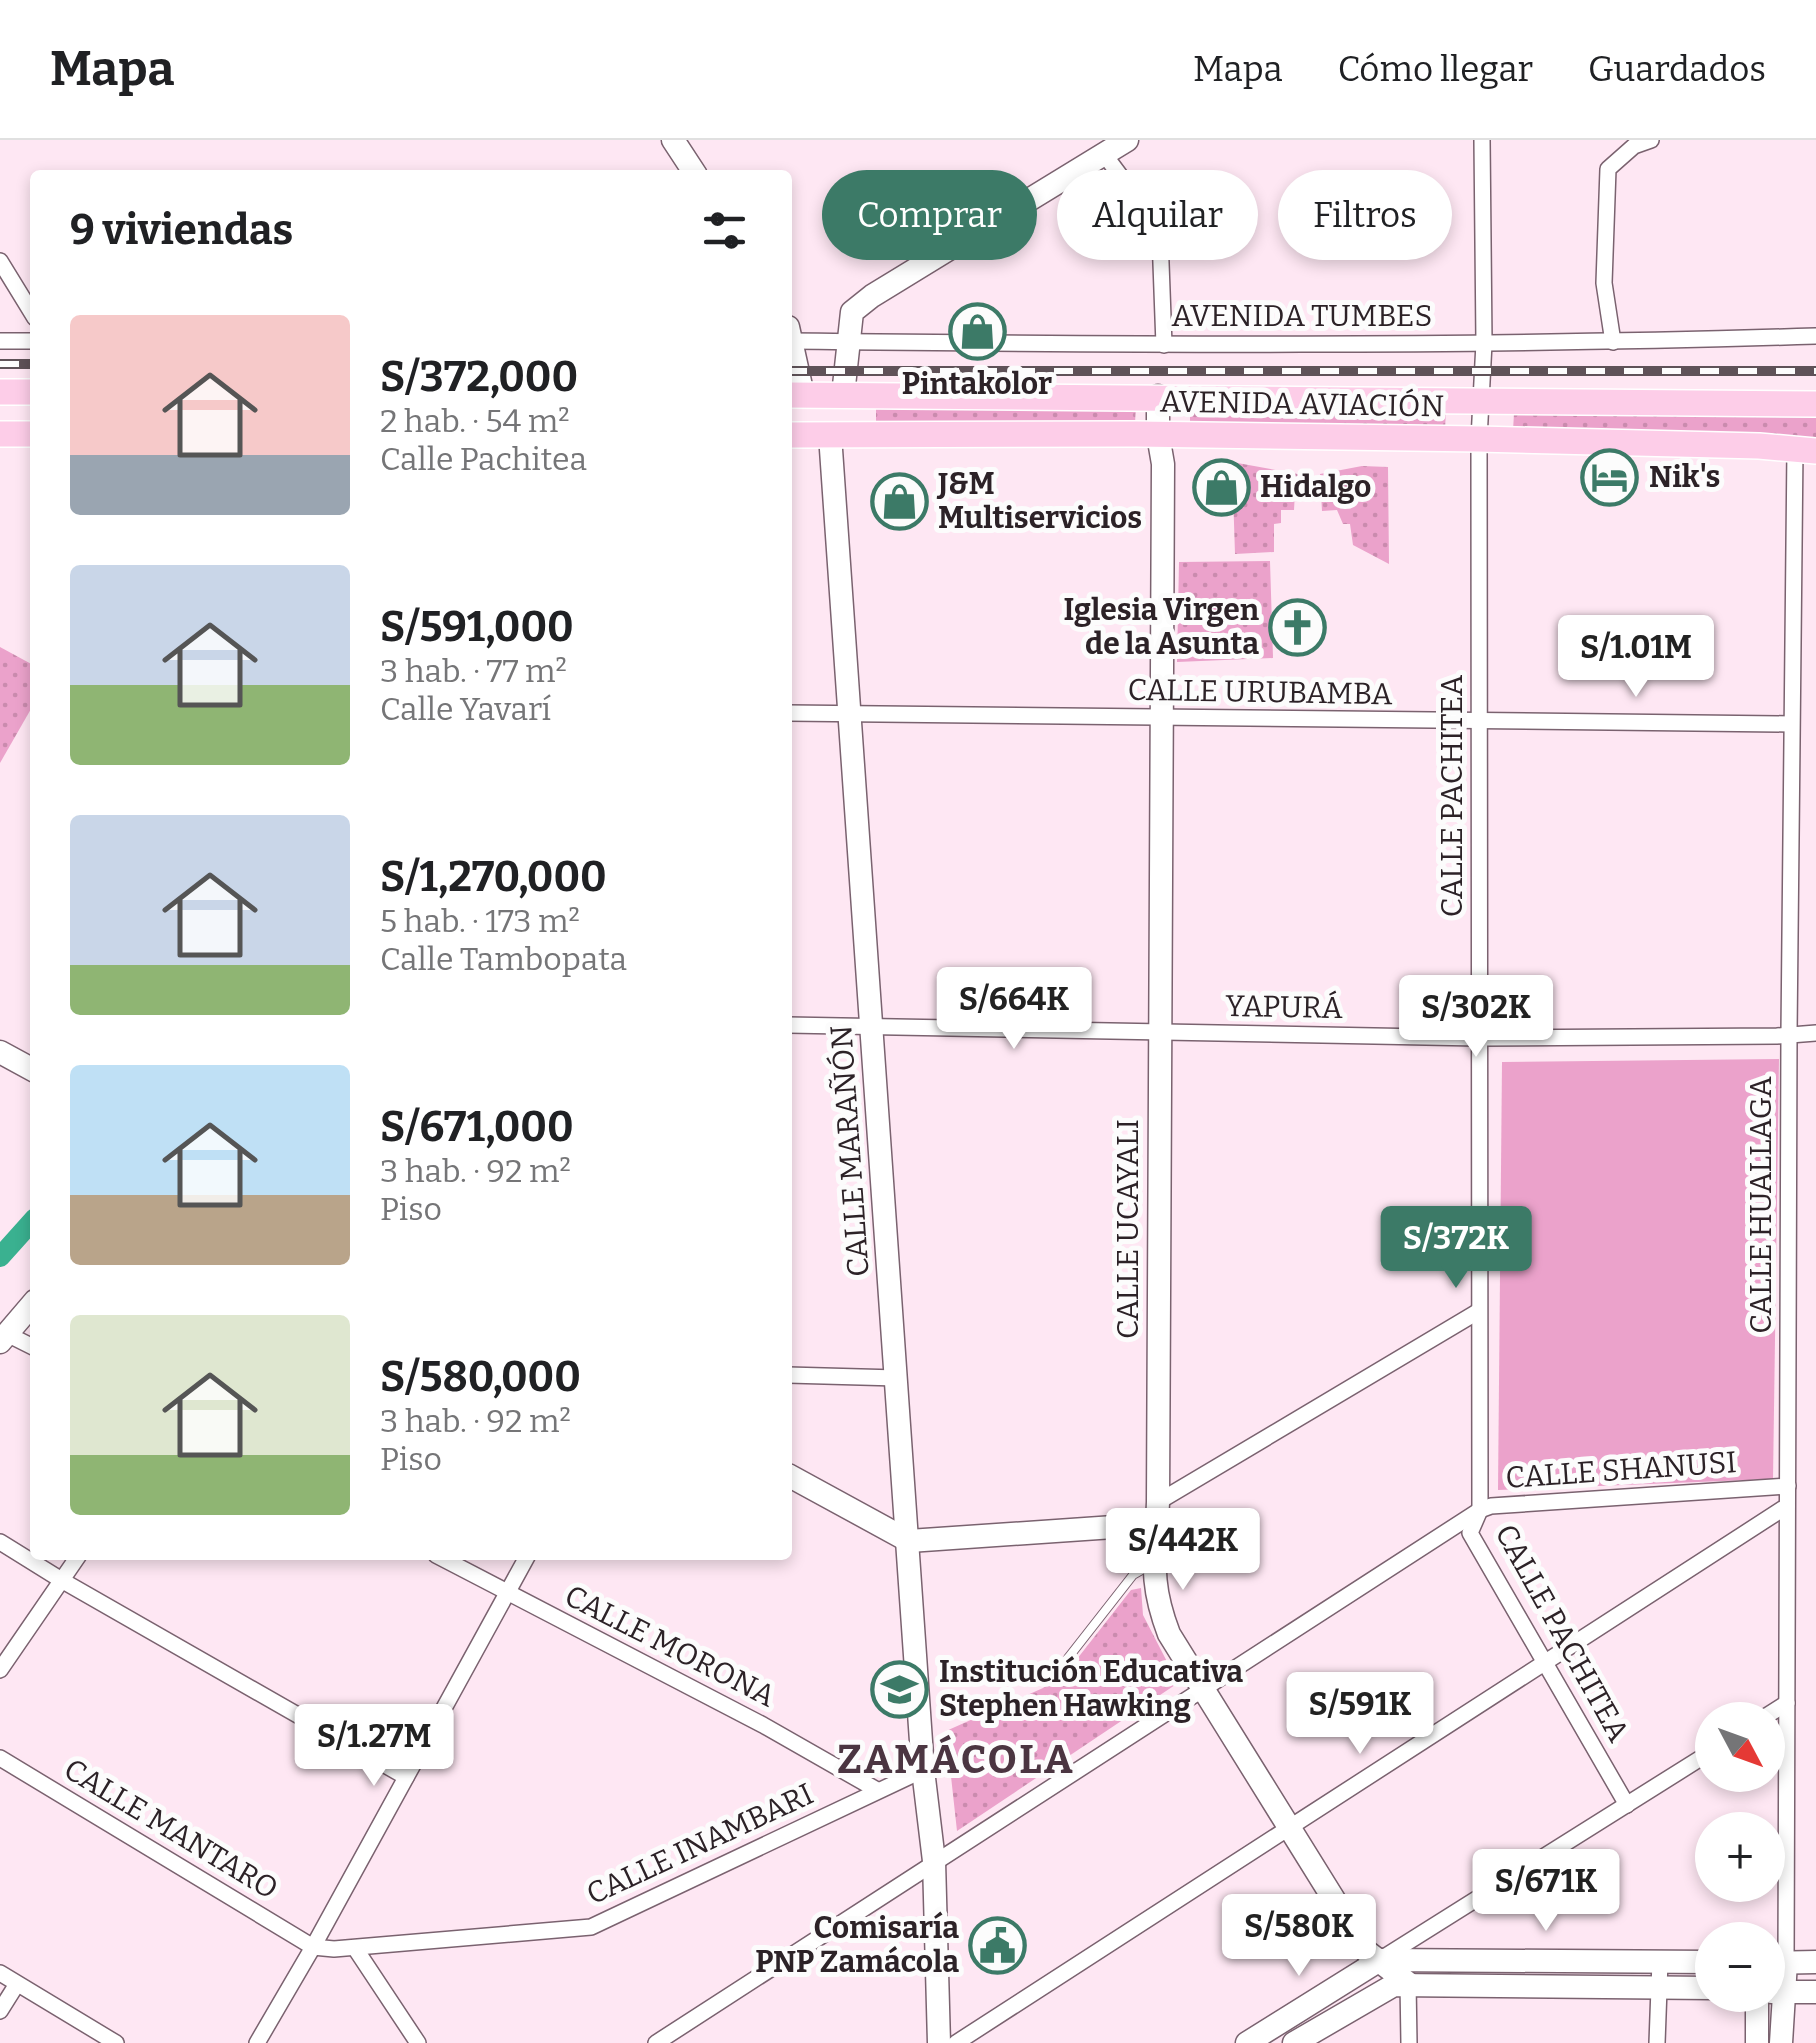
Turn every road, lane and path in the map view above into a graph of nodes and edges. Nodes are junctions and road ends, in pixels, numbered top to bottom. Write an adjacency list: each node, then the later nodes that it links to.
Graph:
1 (673, 140): 6 (street)
2 (1127, 140): 5 (street)
3 (1482, 140): 15 (street, CALLE PACHITEA)
4 (1651, 140): 13 (street)
5 (1104, 154): 14 (street); 16 (street)
6 (693, 170)
7 (0, 260): 8 (street)
8 (30, 310)
9 (1816, 336): 13 (street, AVENIDA TUMBES)
10 (792, 337): 14 (street, AVENIDA TUMBES)
11 (0, 341): 12 (street)
12 (30, 341)
13 (1613, 342): 15 (street, AVENIDA TUMBES)
14 (849, 343): 16 (street, AVENIDA TUMBES); 21 (street)
15 (1484, 343): 16 (street, AVENIDA TUMBES); 23 (street, CALLE PACHITEA)
16 (1164, 344)
17 (792, 366): 20 (street)
18 (0, 392): 19 (main road)
19 (30, 392)
20 (795, 395): 21 (main road, AVENIDA AVIACIÓN)
21 (843, 395): 22 (main road, AVENIDA AVIACIÓN)
22 (1158, 396): 23 (main road, AVENIDA AVIACIÓN); 28 (street, CALLE UCAYALI)
23 (1481, 402): 24 (main road, AVENIDA AVIACIÓN); 30 (street, CALLE PACHITEA)
24 (1816, 404)
25 (0, 434): 26 (main road)
26 (30, 434)
27 (792, 434): 29 (main road, AVENIDA AVIACIÓN)
28 (1158, 434): 29 (main road, AVENIDA AVIACIÓN); 30 (main road, AVENIDA AVIACIÓN); 34 (street, CALLE UCAYALI)
29 (830, 435): 33 (street, CALLE MARAÑÓN)
30 (1479, 439): 31 (main road, AVENIDA AVIACIÓN); 35 (street, CALLE PACHITEA)
31 (1809, 453): 36 (street, CALLE HUALLAGA)
32 (792, 713): 33 (street, CALLE URUBAMBA)
33 (848, 713): 34 (street, CALLE URUBAMBA); 38 (street, CALLE MARAÑÓN)
34 (1161, 718): 35 (street, CALLE URUBAMBA); 39 (street, CALLE UCAYALI)
35 (1480, 722): 36 (street, CALLE URUBAMBA); 42 (street, CALLE PACHITEA)
36 (1791, 724): 41 (street, CALLE HUALLAGA)
37 (792, 1025): 38 (street, YAPURÁ)
38 (871, 1025): 39 (street, YAPURÁ); 50 (street, CALLE MARAÑÓN)
39 (1158, 1032): 42 (street, YAPURÁ); 55 (street, CALLE UCAYALI)
40 (1816, 1032): 41 (street, YAPURÁ)
41 (1789, 1033): 42 (street, YAPURÁ); 52 (street, CALLE HUALLAGA)
42 (1478, 1038): 46 (street, CALLE PACHITEA)
43 (0, 1052): 44 (street)
44 (30, 1068)
45 (30, 1307): 47 (street)
46 (1478, 1312): 54 (street, CALLE PACHITEA); 55 (street)
47 (3, 1338): 48 (street)
48 (30, 1346)
49 (792, 1375): 50 (street)
50 (897, 1378): 56 (street, CALLE MARAÑÓN)
51 (792, 1476): 56 (street)
52 (1788, 1486): 53 (street, CALLE HUALLAGA); 54 (street, CALLE SHANUSI)
53 (1788, 1506): 65 (street); 68 (street, CALLE HUALLAGA)
54 (1480, 1510): 65 (street, CALLE PACHITEA); 67 (street, CALLE SHANUSI)
55 (1158, 1513): 56 (street); 61 (street, CALLE UCAYALI)
56 (909, 1541): 71 (street, CALLE MARAÑÓN)
57 (0, 1542): 62 (street)
58 (76, 1560): 62 (street)
59 (445, 1560): 63 (street, CALLE MORONA)
60 (525, 1560): 63 (street)
61 (1152, 1564): 64 (lane); 67 (street, CALLE UCAYALI)
62 (63, 1582): 66 (street); 72 (street)
63 (506, 1592): 72 (street); 73 (street, CALLE MORONA)
64 (1068, 1658)
65 (1546, 1664): 74 (street, CALLE PACHITEA); 75 (street)
66 (0, 1670)
67 (1201, 1688): 75 (street, CALLE UCAYALI); 76 (street, CALLE SHANUSI)
68 (1787, 1703): 77 (street, CALLE HUALLAGA)
69 (0, 1758): 78 (street, CALLE MANTARO)
70 (1695, 1762): 74 (street)
71 (923, 1770): 73 (street, CALLE INAMBARI); 76 (street, CALLE MARAÑÓN)
72 (406, 1777): 78 (street)
73 (878, 1790): 79 (street, CALLE INAMBARI)
74 (1628, 1805): 80 (street)
75 (1290, 1829): 80 (street, CALLE UCAYALI); 100 (street)
76 (934, 1862): 98 (street, CALLE SHANUSI); 99 (street, CALLE MARAÑÓN)
77 (1779, 1922)
78 (313, 1947): 79 (street, CALLE INAMBARI); 96 (street)
79 (355, 1948): 97 (street)
80 (1380, 1960): 81 (street); 87 (street, CALLE UCAYALI); 101 (street)
81 (1660, 1961): 82 (street); 88 (street)
82 (1695, 1962)
83 (1785, 1962): 84 (street)
84 (1816, 1962)
85 (0, 1972): 86 (street)
86 (17, 1984): 92 (street); 95 (street)
87 (1408, 1984): 88 (street); 102 (street); 103 (street)
88 (1658, 1988): 89 (street); 104 (street)
89 (1695, 1988)
90 (1785, 1992): 91 (street)
91 (1816, 1992)
92 (0, 2011)
93 (1757, 2012): 105 (street)
94 (1777, 2012): 106 (street)
95 (116, 2043)
96 (256, 2043)
97 (418, 2043)
98 (656, 2043)
99 (939, 2043)
100 (956, 2043)
101 (1247, 2043)
102 (1294, 2043)
103 (1409, 2043)
104 (1657, 2043)
105 (1757, 2043)
106 (1781, 2043)

